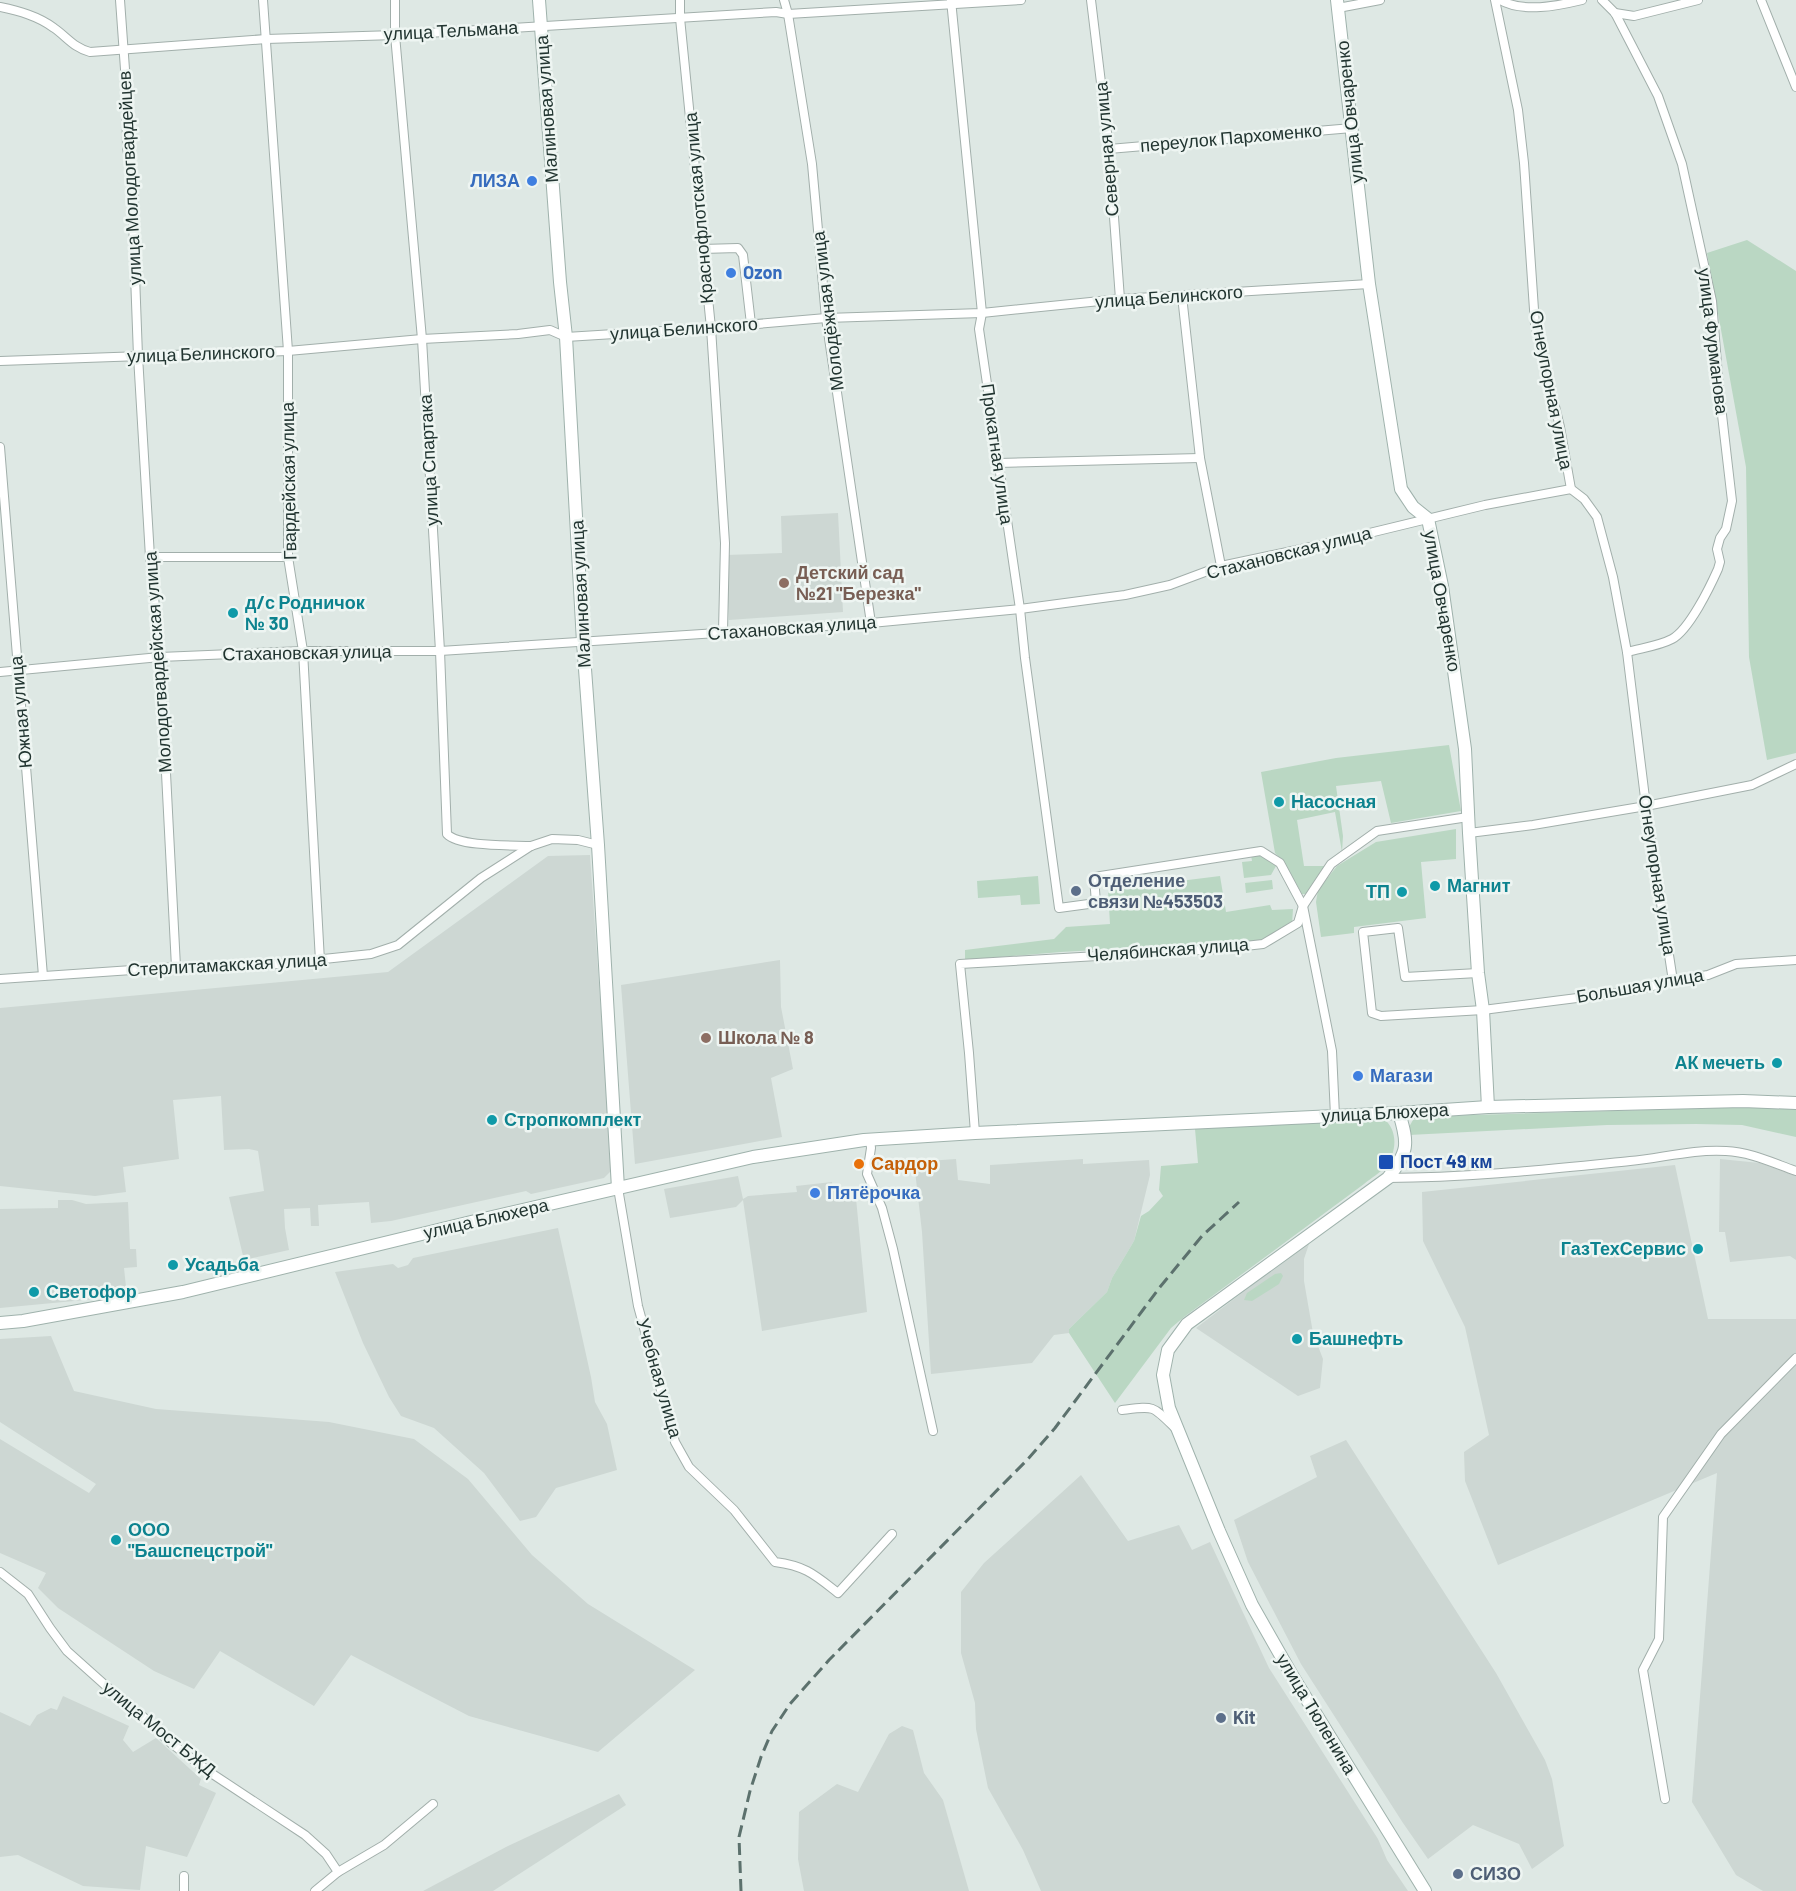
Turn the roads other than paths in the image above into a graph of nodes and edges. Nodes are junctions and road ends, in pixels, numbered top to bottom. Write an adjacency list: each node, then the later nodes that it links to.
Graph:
1 (120, 0): 25 (street, улица Молодогвардейцев)
2 (262, 0): 24 (street, Гвардейская улица)
3 (394, 0): 23 (street, улица Спартака)
4 (539, 0): 22 (main road, Малиновая улица)
5 (680, 0): 21 (street, Краснофлотская улица)
6 (784, 0): 20 (street, Молодёжная улица)
7 (1021, 0): 16 (street, улица Тельмана)
8 (1091, 0): 28 (street, Северная улица)
9 (1380, 0): 17 (street)
10 (1495, 0): 45 (street, Огнеупорная улица)
11 (1500, 0): 12 (street)
12 (1582, 0)
13 (1602, 0): 19 (street, улица Фурманова)
14 (1698, 0): 19 (street)
15 (1761, 0): 26 (street)
16 (951, 2): 20 (street, улица Тельмана); 33 (street, Прокатная улица)
17 (1338, 4): 27 (main road, улица Овчаренко)
18 (0, 7): 25 (street, улица Тельмана)
19 (1615, 13): 56 (street, улица Фурманова)
20 (789, 14): 21 (street, улица Тельмана); 34 (street, Молодёжная улица)
21 (680, 18): 22 (street, улица Тельмана); 29 (street, Краснофлотская улица)
22 (541, 26): 23 (street, улица Тельмана); 37 (main road, Малиновая улица)
23 (394, 35): 24 (street, улица Тельмана); 38 (street, улица Спартака)
24 (266, 39): 25 (street, улица Тельмана); 39 (street, Гвардейская улица)
25 (124, 50): 40 (street, улица Молодогвардейцев)
26 (1796, 87)
27 (1352, 128): 28 (street, переулок Пархоменко); 30 (main road, улица Овчаренко)
28 (1109, 148): 32 (street, Северная улица)
29 (702, 249): 35 (street); 36 (street, Краснофлотская улица)
30 (1369, 284): 31 (street, улица Белинского); 46 (main road, улица Овчаренко)
31 (1182, 296): 32 (street, улица Белинского); 43 (street)
32 (1119, 299): 33 (street, улица Белинского)
33 (982, 313): 34 (street, улица Белинского); 44 (street, Прокатная улица)
34 (826, 318): 35 (street, улица Белинского); 51 (street, Молодёжная улица)
35 (751, 324): 36 (street, улица Белинского)
36 (711, 328): 37 (street, улица Белинского); 52 (street, Краснофлотская улица)
37 (566, 337): 38 (street, улица Белинского); 53 (main road, Малиновая улица)
38 (422, 339): 39 (street, улица Белинского); 55 (street, улица Спартака)
39 (288, 351): 40 (street, улица Белинского); 48 (street, Гвардейская улица)
40 (138, 356): 41 (street, улица Белинского); 47 (street, Молодогвардейская улица)
41 (0, 361)
42 (0, 447): 58 (street, Южная улица)
43 (1200, 458): 44 (street); 49 (street)
44 (998, 463): 50 (street, Прокатная улица)
45 (1571, 489): 46 (street, Стахановская улица); 56 (street, Огнеупорная улица)
46 (1428, 519): 49 (street, Стахановская улица); 62 (main road, улица Овчаренко)
47 (150, 557): 48 (street); 57 (street, Молодогвардейская улица)
48 (288, 557): 54 (street, Гвардейская улица)
49 (1221, 566): 50 (street, Стахановская улица)
50 (1020, 609): 51 (street, Стахановская улица); 66 (street, Прокатная улица)
51 (871, 623): 52 (street, Стахановская улица)
52 (723, 632): 53 (street, Стахановская улица)
53 (583, 642): 55 (street, Стахановская улица); 64 (main road, Малиновая улица)
54 (303, 651): 55 (street, Стахановская улица); 57 (street, Стахановская улица); 68 (street, Гвардейская улица)
55 (440, 651): 65 (street, улица Спартака)
56 (1627, 652): 61 (street, Огнеупорная улица)
57 (160, 657): 58 (street, Стахановская улица); 69 (street, Молодогвардейская улица)
58 (18, 670): 59 (street, Стахановская улица); 71 (street, Южная улица)
59 (0, 672)
60 (1796, 765): 61 (street)
61 (1646, 806): 63 (street); 73 (street, Огнеупорная улица)
62 (1468, 817): 63 (main road, улица Овчаренко); 66 (street, Челябинская улица)
63 (1469, 833): 70 (main road, улица Овчаренко)
64 (598, 845): 65 (street, Стерлитамакская улица); 83 (main road, Малиновая улица)
65 (531, 846): 68 (street, Стерлитамакская улица)
66 (1303, 906): 78 (street); 79 (street, Челябинская улица)
67 (1796, 960): 73 (street, Большая улица)
68 (320, 961): 69 (street, Стерлитамакская улица)
69 (176, 968): 71 (street, Стерлитамакская улица)
70 (1478, 973): 74 (main road, улица Овчаренко); 74 (street, Большая улица)
71 (43, 976): 72 (street, Стерлитамакская улица)
72 (0, 979)
73 (1673, 981): 74 (street, Большая улица)
74 (1483, 1010): 76 (main road, улица Овчаренко)
75 (1796, 1103): 76 (main road, улица Блюхера)
76 (1488, 1107): 77 (main road, улица Блюхера)
77 (1398, 1113): 78 (main road, улица Блюхера); 82 (main road)
78 (1335, 1116): 79 (main road, улица Блюхера)
79 (975, 1133): 80 (main road, улица Блюхера)
80 (870, 1139): 83 (main road, улица Блюхера); 87 (street)
81 (1796, 1171): 82 (street)
82 (1389, 1178): 88 (main road, улица Тюленина)
83 (618, 1188): 84 (main road, улица Блюхера); 89 (street, Учебная улица)
84 (0, 1323)
85 (1796, 1358): 91 (street)
86 (1122, 1410): 88 (street)
87 (933, 1431)
88 (1179, 1431): 97 (main road, улица Тюленина)
89 (892, 1534)
90 (0, 1572): 93 (street, улица Мост БЖД)
91 (1665, 1799)
92 (433, 1804): 93 (street)
93 (338, 1872): 96 (street)
94 (184, 1876): 95 (street)
95 (184, 1891)
96 (315, 1891)
97 (1425, 1891)

